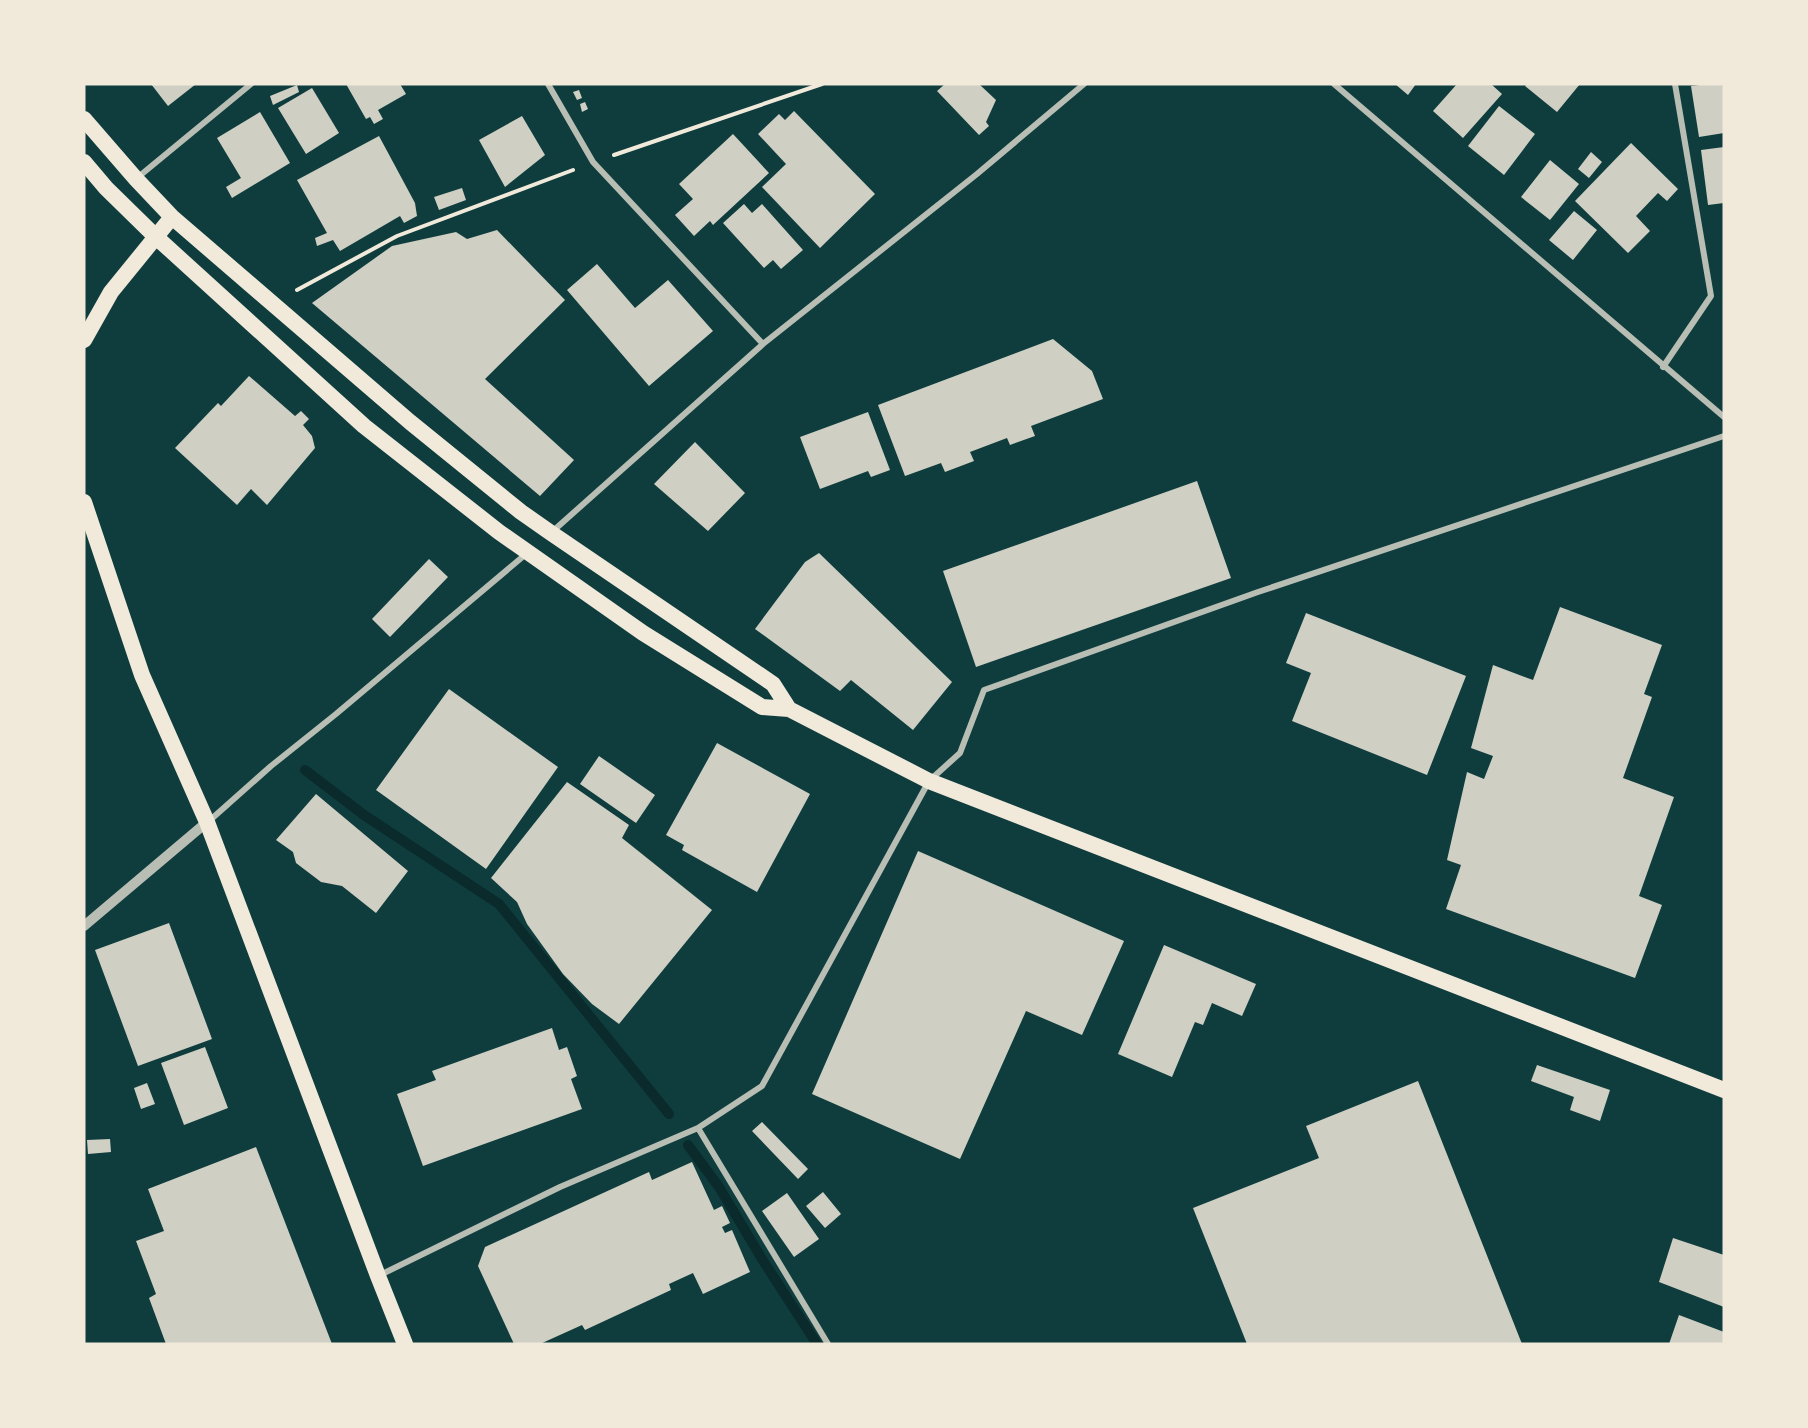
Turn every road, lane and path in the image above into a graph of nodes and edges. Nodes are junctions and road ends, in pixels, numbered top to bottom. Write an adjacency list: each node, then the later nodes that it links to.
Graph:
1 (251, 84): 10 (street)
2 (548, 84): 9 (street)
3 (822, 84): 9 (path)
4 (1083, 84): 15 (street)
5 (1334, 84): 16 (street)
6 (1675, 84): 16 (street)
7 (84, 119): 10 (highway)
8 (84, 162): 12 (highway)
9 (593, 162): 13 (path); 15 (street)
10 (136, 179): 11 (highway)
11 (172, 217): 12 (highway); 13 (highway)
12 (156, 237): 14 (highway); 21 (highway)
13 (273, 304): 20 (highway)
14 (84, 340)
15 (763, 344): 20 (street)
16 (1663, 367): 17 (street)
17 (1724, 417)
18 (1724, 436): 23 (street)
19 (84, 502): 24 (highway)
20 (550, 534): 22 (highway)
21 (528, 552): 22 (highway); 24 (street)
22 (789, 709): 23 (highway)
23 (929, 781): 26 (highway); 27 (street)
24 (207, 822): 25 (street); 28 (highway)
25 (84, 926)
26 (1724, 1090)
27 (698, 1128): 28 (street); 30 (street)
28 (378, 1276): 29 (highway)
29 (405, 1344)
30 (828, 1344)

